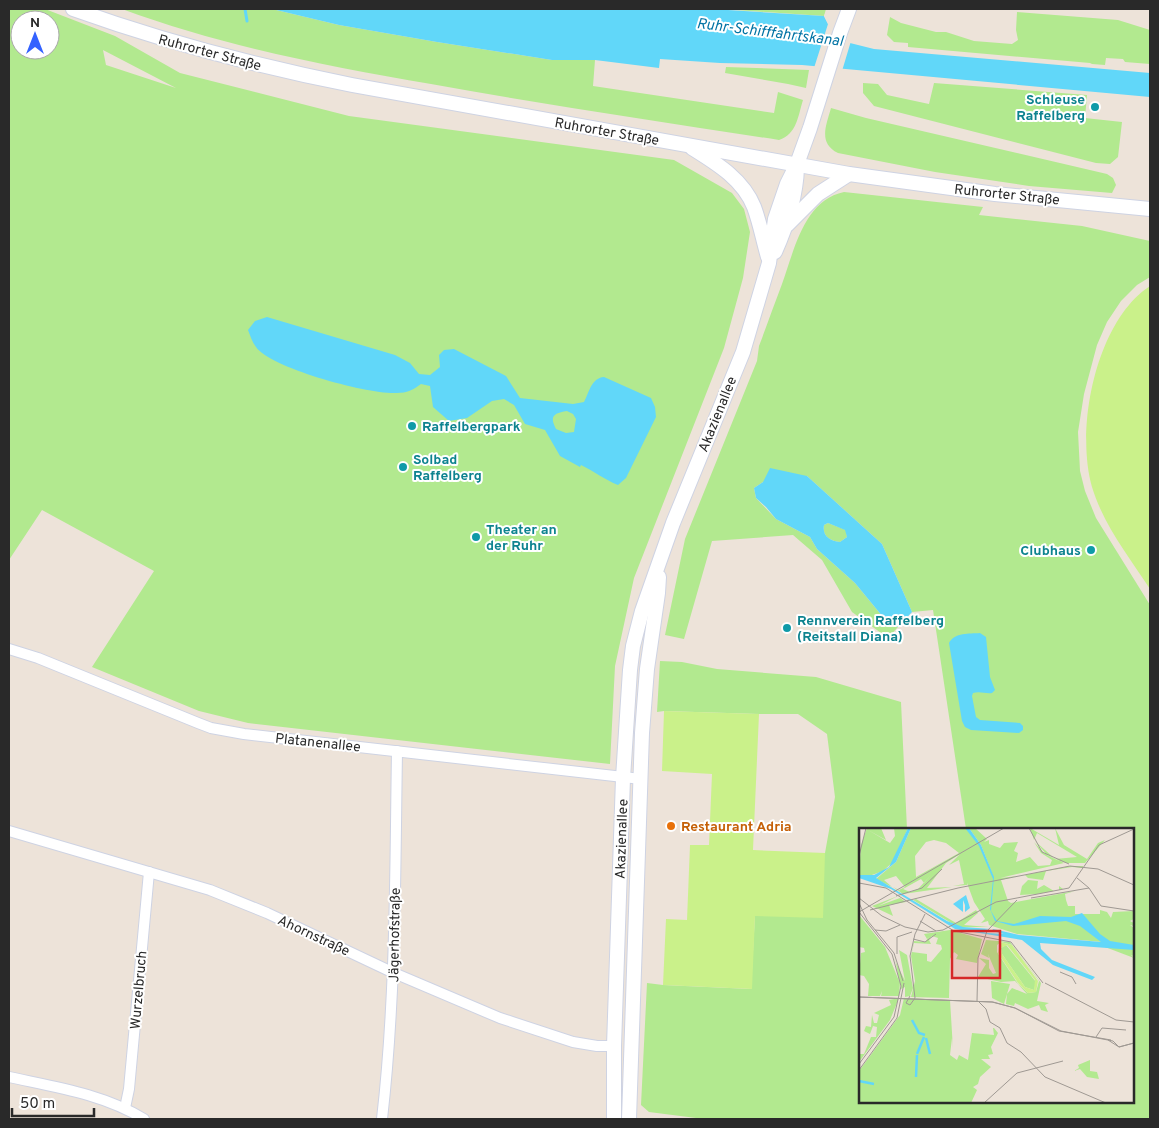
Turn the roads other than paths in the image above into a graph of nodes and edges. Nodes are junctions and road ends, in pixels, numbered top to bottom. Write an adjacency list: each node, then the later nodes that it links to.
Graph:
1 (74, 9): 3 (main road, Ruhrorter Straße)
2 (849, 9): 4 (main road)
3 (685, 144): 4 (main road, Ruhrorter Straße); 8 (main road)
4 (797, 164): 5 (main road, Ruhrorter Straße); 7 (main road, Akazienallee); 8 (main road, Akazienallee)
5 (849, 174): 6 (main road, Ruhrorter Straße); 7 (main road)
6 (1150, 209)
7 (787, 226): 8 (main road, Akazienallee)
8 (770, 263): 9 (main road, Akazienallee)
9 (659, 563): 12 (main road, Akazienallee); 13 (main road, Akazienallee)
10 (9, 649): 11 (street, Platanenallee)
11 (397, 751): 12 (street, Platanenallee); 16 (street, Jägerhofstraße)
12 (623, 778): 13 (street, Platanenallee); 17 (main road, Akazienallee)
13 (641, 779): 23 (main road, Akazienallee)
14 (9, 831): 15 (street, Ahornstraße)
15 (149, 872): 16 (street, Ahornstraße); 19 (street, Wurzelbruch)
16 (394, 973): 17 (street, Ahornstraße); 21 (street, Jägerhofstraße)
17 (614, 1046): 22 (main road, Akazienallee)
18 (9, 1077): 19 (street)
19 (125, 1108): 20 (street)
20 (144, 1119)
21 (382, 1119)
22 (614, 1119)
23 (629, 1119)

